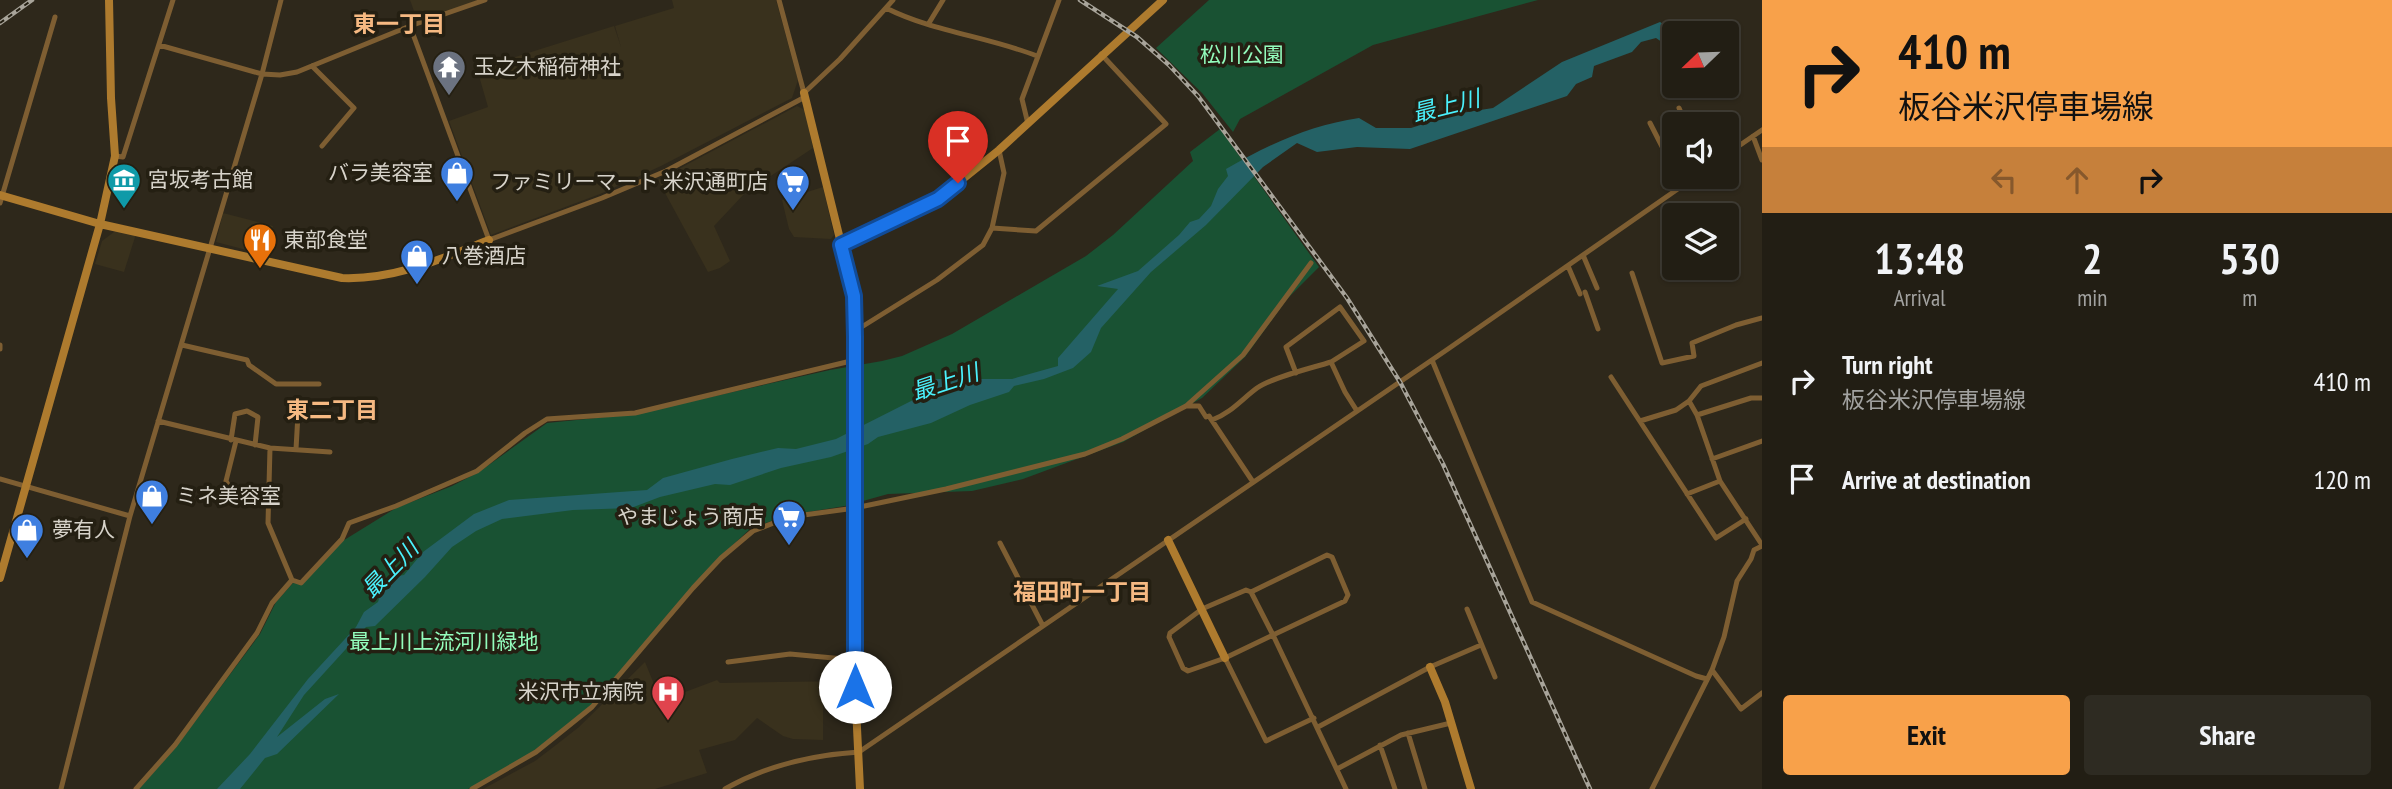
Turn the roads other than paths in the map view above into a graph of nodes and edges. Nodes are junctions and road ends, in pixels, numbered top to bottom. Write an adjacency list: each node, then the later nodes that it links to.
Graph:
1 (109, 0): 30 (street)
2 (173, 0): 14 (street)
3 (281, 0): 18 (street)
4 (485, 0): 13 (street)
5 (779, 0): 19 (street)
6 (893, 0): 10 (street)
7 (943, 0): 12 (street)
8 (1059, 0): 16 (street)
9 (1163, 0): 15 (street)
10 (886, 8): 12 (street); 19 (street)
11 (55, 17): 33 (street)
12 (929, 23): 16 (street)
13 (410, 26): 17 (street); 36 (street)
14 (159, 45): 18 (street); 30 (street)
15 (1101, 54): 23 (street); 35 (street)
16 (1037, 56): 23 (street)
17 (312, 66): 18 (street); 27 (street)
18 (262, 74): 38 (street)
19 (805, 95): 36 (street); 37 (street)
20 (1679, 108): 21 (street)
21 (1681, 112)
22 (1650, 123): 26 (street)
23 (1028, 124): 29 (street)
24 (1762, 130): 25 (street)
25 (1753, 136): 28 (street); 31 (street)
26 (1662, 143)
27 (321, 146)
28 (1739, 146)
29 (999, 150): 35 (street); 37 (street)
30 (115, 156): 34 (street)
31 (1762, 160)
32 (1675, 190): 39 (street)
33 (1, 198): 34 (street)
34 (100, 224): 38 (street); 74 (street)
35 (992, 228): 46 (street)
36 (489, 240): 38 (street)
37 (841, 245): 46 (street)
38 (210, 247): 47 (street)
39 (1583, 255): 41 (street); 43 (street)
40 (1311, 262): 57 (street)
41 (1568, 266): 45 (street); 48 (street)
42 (1632, 273): 44 (street)
43 (1597, 288)
44 (1762, 318)
45 (1598, 329)
46 (855, 337): 51 (street)
47 (182, 345): 54 (street); 62 (street)
48 (1432, 360): 58 (street); 97 (street)
49 (1331, 362): 52 (street); 52 (street); 58 (street)
50 (1762, 363): 56 (street)
51 (855, 364): 77 (street); 84 (street)
52 (1296, 373): 61 (street)
53 (1611, 377): 63 (street)
54 (319, 384)
55 (1762, 398): 60 (street)
56 (1689, 401): 60 (street); 63 (street)
57 (1186, 406): 61 (street); 77 (street)
58 (1357, 411): 73 (street)
59 (298, 414): 68 (street)
60 (1697, 415): 70 (street)
61 (1212, 420): 73 (street)
62 (158, 421): 64 (street); 78 (street)
63 (1640, 421): 76 (street)
64 (234, 440): 66 (street); 66 (street); 75 (street)
65 (1762, 441): 70 (street)
66 (255, 444): 67 (street)
67 (270, 448): 68 (street); 75 (street)
68 (296, 449): 69 (street)
69 (330, 452)
70 (1712, 459): 72 (street)
71 (0, 480): 74 (street)
72 (1720, 481): 76 (street); 79 (street)
73 (1252, 482): 80 (street)
74 (25, 487): 78 (street); 83 (street)
75 (268, 490): 84 (street)
76 (1687, 494): 79 (street)
77 (855, 508): 92 (street); 108 (street)
78 (130, 516): 106 (street)
79 (1746, 519): 82 (street)
80 (1168, 540): 86 (street); 88 (street)
81 (1000, 543): 88 (street)
82 (1762, 545): 95 (street)
83 (0, 578)
84 (292, 580): 107 (street)
85 (1251, 592): 86 (street); 89 (street); 89 (street)
86 (1202, 609): 91 (street); 91 (street)
87 (1467, 609): 90 (street)
88 (1043, 626): 104 (street)
89 (1273, 635): 91 (street); 99 (street)
90 (1481, 645): 94 (street); 96 (street)
91 (1225, 658): 99 (street)
92 (855, 660): 93 (street); 104 (street)
93 (728, 662)
94 (1430, 667): 100 (street); 101 (street)
95 (1712, 670): 97 (street); 98 (street)
96 (1495, 677)
97 (1707, 679): 115 (street)
98 (1762, 693)
99 (1314, 719): 101 (street)
100 (1451, 723): 102 (street); 114 (street)
101 (1318, 727): 105 (street)
102 (1408, 733): 103 (street); 113 (street)
103 (1380, 745): 105 (street); 112 (street)
104 (859, 752): 109 (street); 110 (street)
105 (1337, 769): 111 (street)
106 (61, 789)
107 (136, 789)
108 (472, 789)
109 (725, 789)
110 (860, 789)
111 (1346, 789)
112 (1395, 789)
113 (1425, 789)
114 (1471, 789)
115 (1652, 789)

